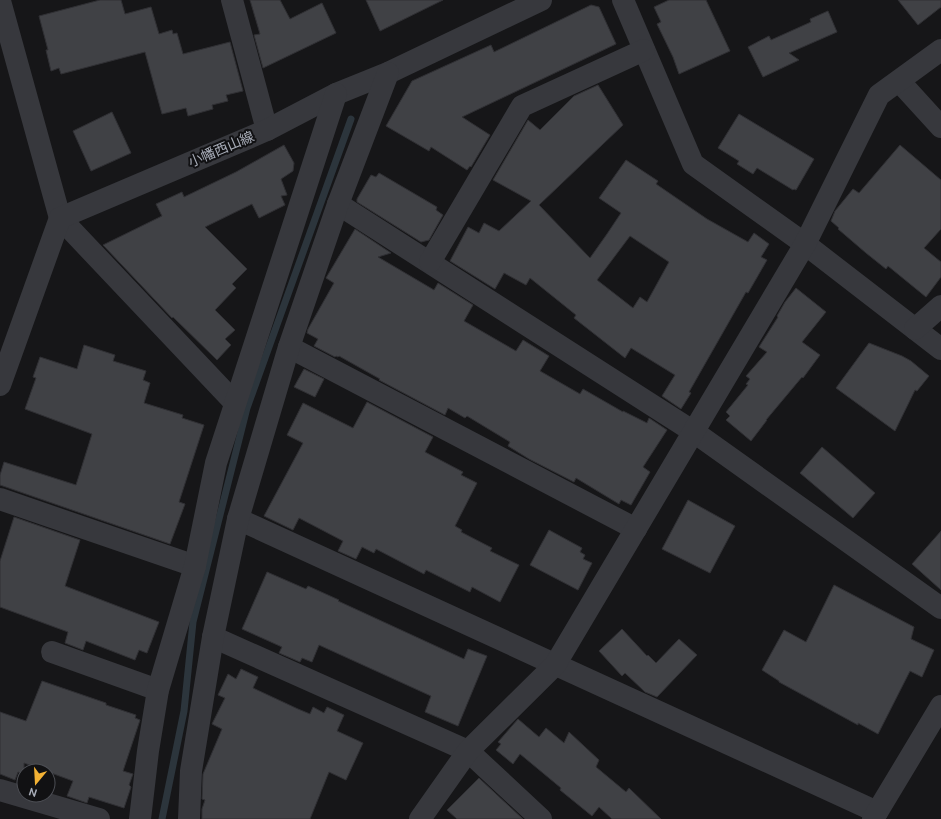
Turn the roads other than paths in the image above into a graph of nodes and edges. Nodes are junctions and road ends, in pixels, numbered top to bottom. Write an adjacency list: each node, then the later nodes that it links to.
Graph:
1 (232, 0): 11 (street)
2 (540, 0): 7 (street, 小幡西山線)
3 (623, 0): 5 (street)
4 (0, 1): 13 (street)
5 (644, 50): 14 (street); 15 (street)
6 (941, 50): 8 (street)
7 (388, 73): 9 (street, 小幡西山線); 12 (street)
8 (899, 81): 10 (street); 14 (street)
9 (336, 94): 11 (street, 小幡西山線); 22 (street)
10 (941, 127)
11 (267, 130): 13 (street, 小幡西山線)
12 (338, 204): 15 (street); 18 (street)
13 (60, 218): 20 (street); 22 (street)
14 (806, 244): 17 (street); 23 (street)
15 (430, 262): 23 (street)
16 (941, 306): 17 (street)
17 (915, 329): 19 (street)
18 (289, 347): 25 (street); 26 (street)
19 (941, 350)
20 (4, 363): 21 (street)
21 (0, 385)
22 (235, 403): 27 (street)
23 (694, 432): 26 (street); 28 (street)
24 (0, 499): 27 (street)
25 (238, 520): 29 (street); 31 (street)
26 (636, 529): 31 (street)
27 (195, 566): 32 (street)
28 (941, 608)
29 (213, 637): 34 (street); 39 (street)
30 (52, 652): 32 (street)
31 (555, 665): 34 (street); 36 (street)
32 (158, 690): 38 (street)
33 (941, 706): 36 (street)
34 (468, 751): 40 (street); 41 (street)
35 (0, 790): 37 (street)
36 (875, 816)
37 (99, 819)
38 (140, 819)
39 (189, 819)
40 (420, 819)
41 (542, 819)

